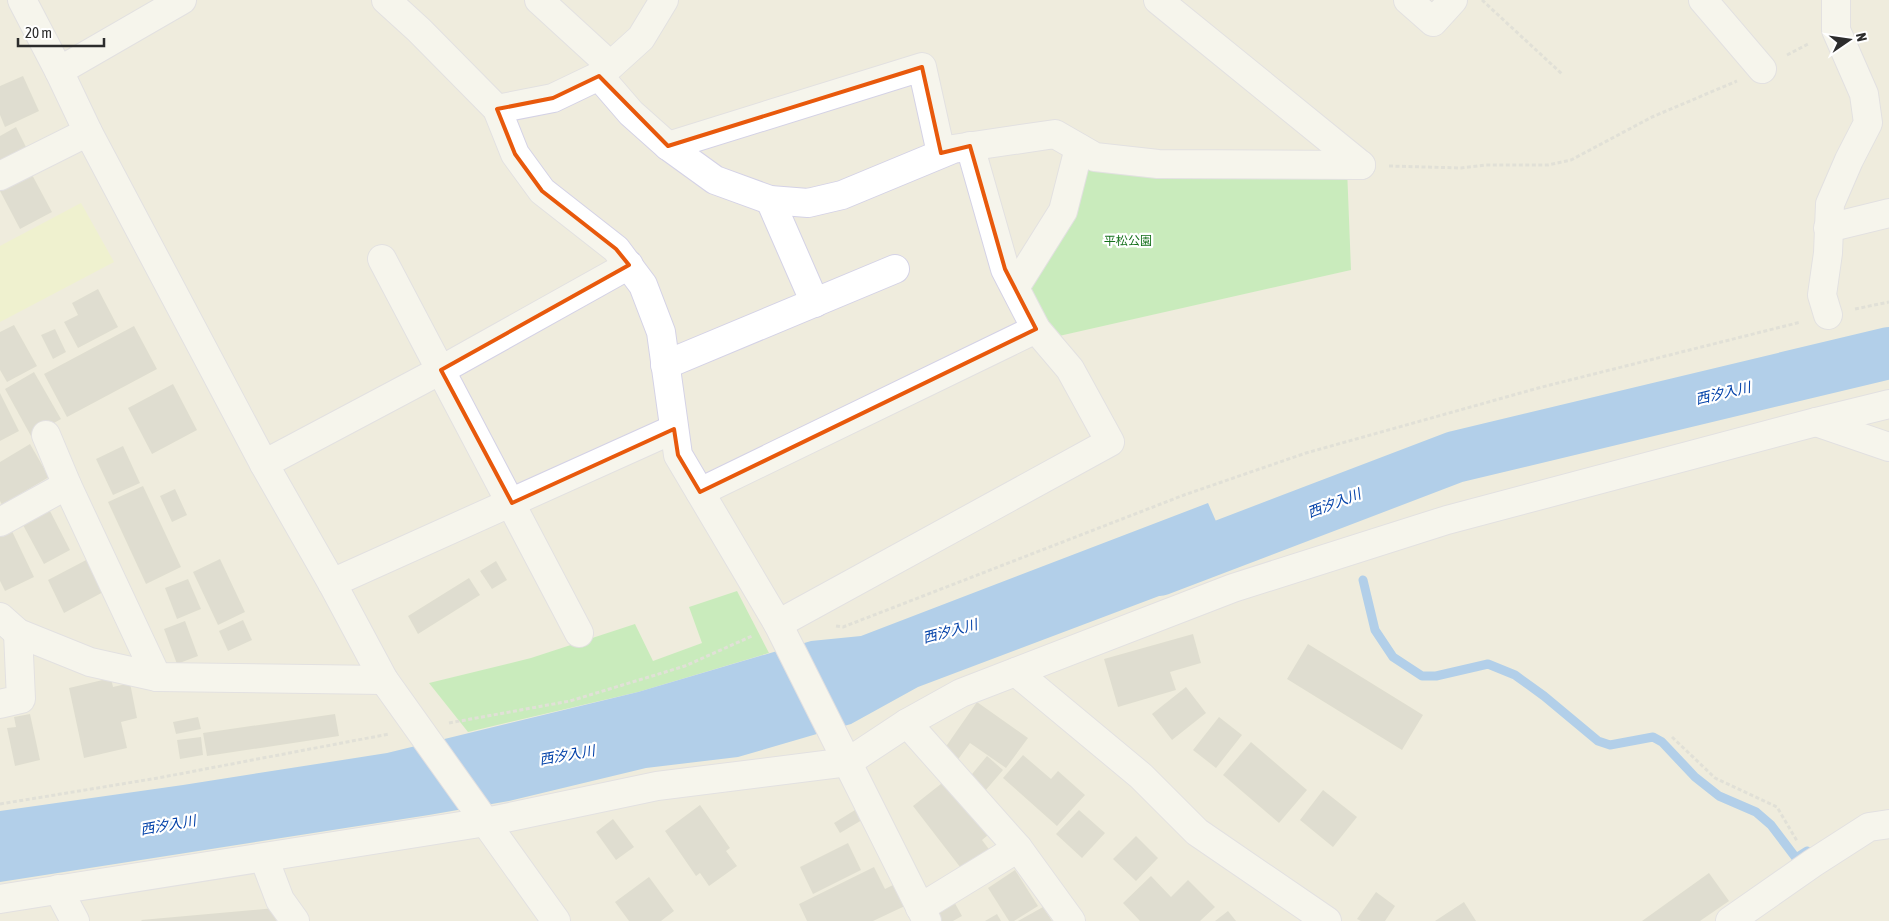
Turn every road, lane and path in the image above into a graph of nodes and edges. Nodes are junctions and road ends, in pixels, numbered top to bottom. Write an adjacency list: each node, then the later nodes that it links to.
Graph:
1 (22, 0): 14 (street)
2 (182, 0): 14 (street)
3 (386, 0): 17 (street)
4 (539, 0): 15 (street)
5 (664, 0): 15 (street)
6 (1158, 0): 23 (street)
7 (1408, 0): 8 (street)
8 (1453, 0)
9 (1482, 0): 16 (path)
10 (1703, 0): 13 (street)
11 (1836, 0): 12 (street)
12 (1836, 30): 13 (path); 27 (street)
13 (1762, 69): 23 (path)
14 (59, 71): 18 (street)
15 (605, 71): 17 (street); 19 (street)
16 (1562, 74)
17 (497, 109): 29 (street)
18 (88, 132): 24 (street); 43 (street)
19 (668, 146): 22 (street); 25 (street)
20 (970, 146): 21 (street); 22 (street); 31 (street)
21 (1080, 148): 23 (street); 31 (street)
22 (941, 153): 25 (street)
23 (1361, 165)
24 (0, 176)
25 (770, 200): 33 (street)
26 (1889, 213): 27 (street)
27 (1828, 228): 34 (street)
28 (382, 259): 37 (street)
29 (628, 265): 36 (street); 37 (street)
30 (895, 269): 33 (street)
31 (1016, 286): 35 (street)
32 (1889, 302): 34 (path)
33 (815, 303): 36 (street)
34 (1828, 315): 51 (path)
35 (1036, 329): 45 (street); 49 (street)
36 (665, 365): 40 (street)
37 (441, 370): 43 (street); 46 (street)
38 (1889, 404): 39 (street)
39 (1816, 422): 42 (street); 53 (street)
40 (674, 429): 45 (street); 46 (street)
41 (46, 435): 44 (street)
42 (1889, 447)
43 (264, 464): 48 (street)
44 (67, 485): 47 (street); 54 (street)
45 (700, 492): 49 (street)
46 (512, 503): 48 (street); 52 (street)
47 (0, 522)
48 (332, 583): 55 (street)
49 (778, 624): 58 (path); 60 (street)
50 (9, 625): 54 (street); 56 (street)
51 (834, 626)
52 (579, 633)
53 (1016, 672): 57 (street); 74 (street)
54 (157, 677): 55 (street)
55 (384, 680): 58 (street)
56 (0, 704)
57 (907, 723): 60 (street); 65 (street)
58 (420, 728): 61 (path); 62 (street)
59 (1672, 737): 64 (path)
60 (848, 762): 62 (street); 69 (street)
61 (0, 804)
62 (486, 822): 66 (street); 72 (street)
63 (1889, 824): 75 (street)
64 (1800, 847)
65 (1018, 848): 69 (street); 73 (street)
66 (264, 858): 67 (street); 71 (street)
67 (58, 889): 68 (street); 70 (street)
68 (0, 899)
69 (924, 914)
70 (75, 921)
71 (295, 921)
72 (556, 921)
73 (1071, 921)
74 (1327, 921)
75 (1730, 921)

